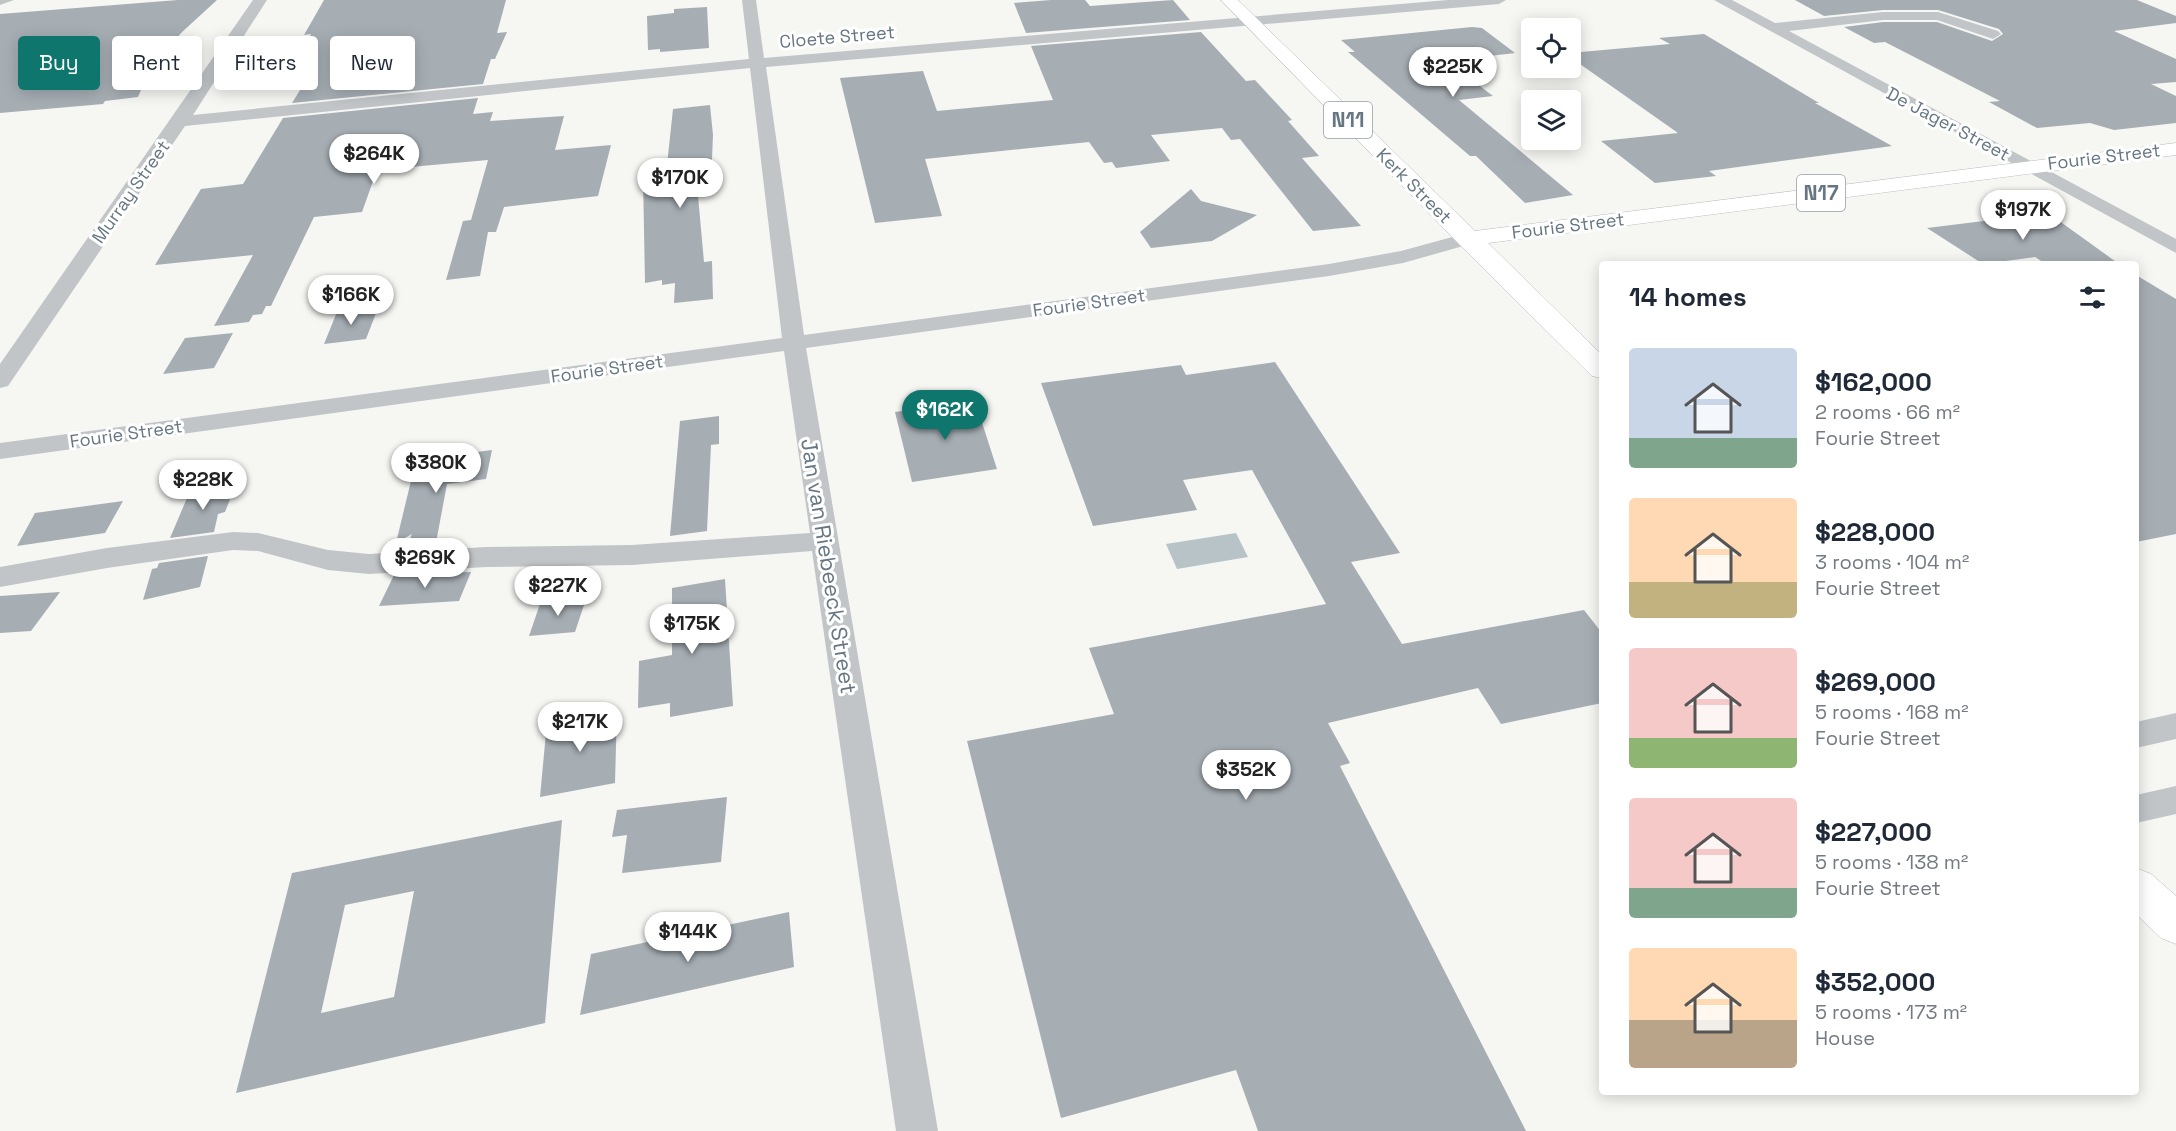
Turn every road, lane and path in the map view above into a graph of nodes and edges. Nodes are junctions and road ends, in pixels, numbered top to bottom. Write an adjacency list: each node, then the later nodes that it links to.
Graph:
1 (7, 0): 7 (street)
2 (260, 0): 12 (street, Murray Street)
3 (749, 0): 11 (street, Jan van Riebeeck Street)
4 (1229, 0): 8 (highway, Kerk Street / N11)
5 (1498, 0): 8 (street, Cloete Street)
6 (1721, 0): 9 (street, De Jager Street)
7 (0, 1)
8 (1248, 21): 11 (street, Cloete Street); 15 (highway, Kerk Street / N11)
9 (1772, 28): 10 (street); 14 (street, De Jager Street)
10 (1992, 34)
11 (757, 63): 12 (street, Cloete Street); 17 (street, Jan van Riebeeck Street)
12 (180, 121): 19 (street, Murray Street)
13 (2176, 149): 14 (highway, Fourie Street / N17)
14 (2026, 167): 15 (highway, Fourie Street / N17); 16 (street, De Jager Street)
15 (1467, 239): 17 (street, Fourie Street); 18 (highway, Kerk Street / N11)
16 (2176, 247)
17 (795, 344): 20 (street, Fourie Street); 21 (street, Jan van Riebeeck Street)
18 (1599, 367)
19 (0, 381)
20 (0, 451)
21 (825, 541): 22 (street); 29 (street, Jan van Riebeeck Street)
22 (0, 577)
23 (2176, 726): 24 (street)
24 (2139, 734)
25 (2176, 800): 26 (street)
26 (2139, 807)
27 (2139, 890): 28 (highway)
28 (2176, 924)
29 (917, 1131)

